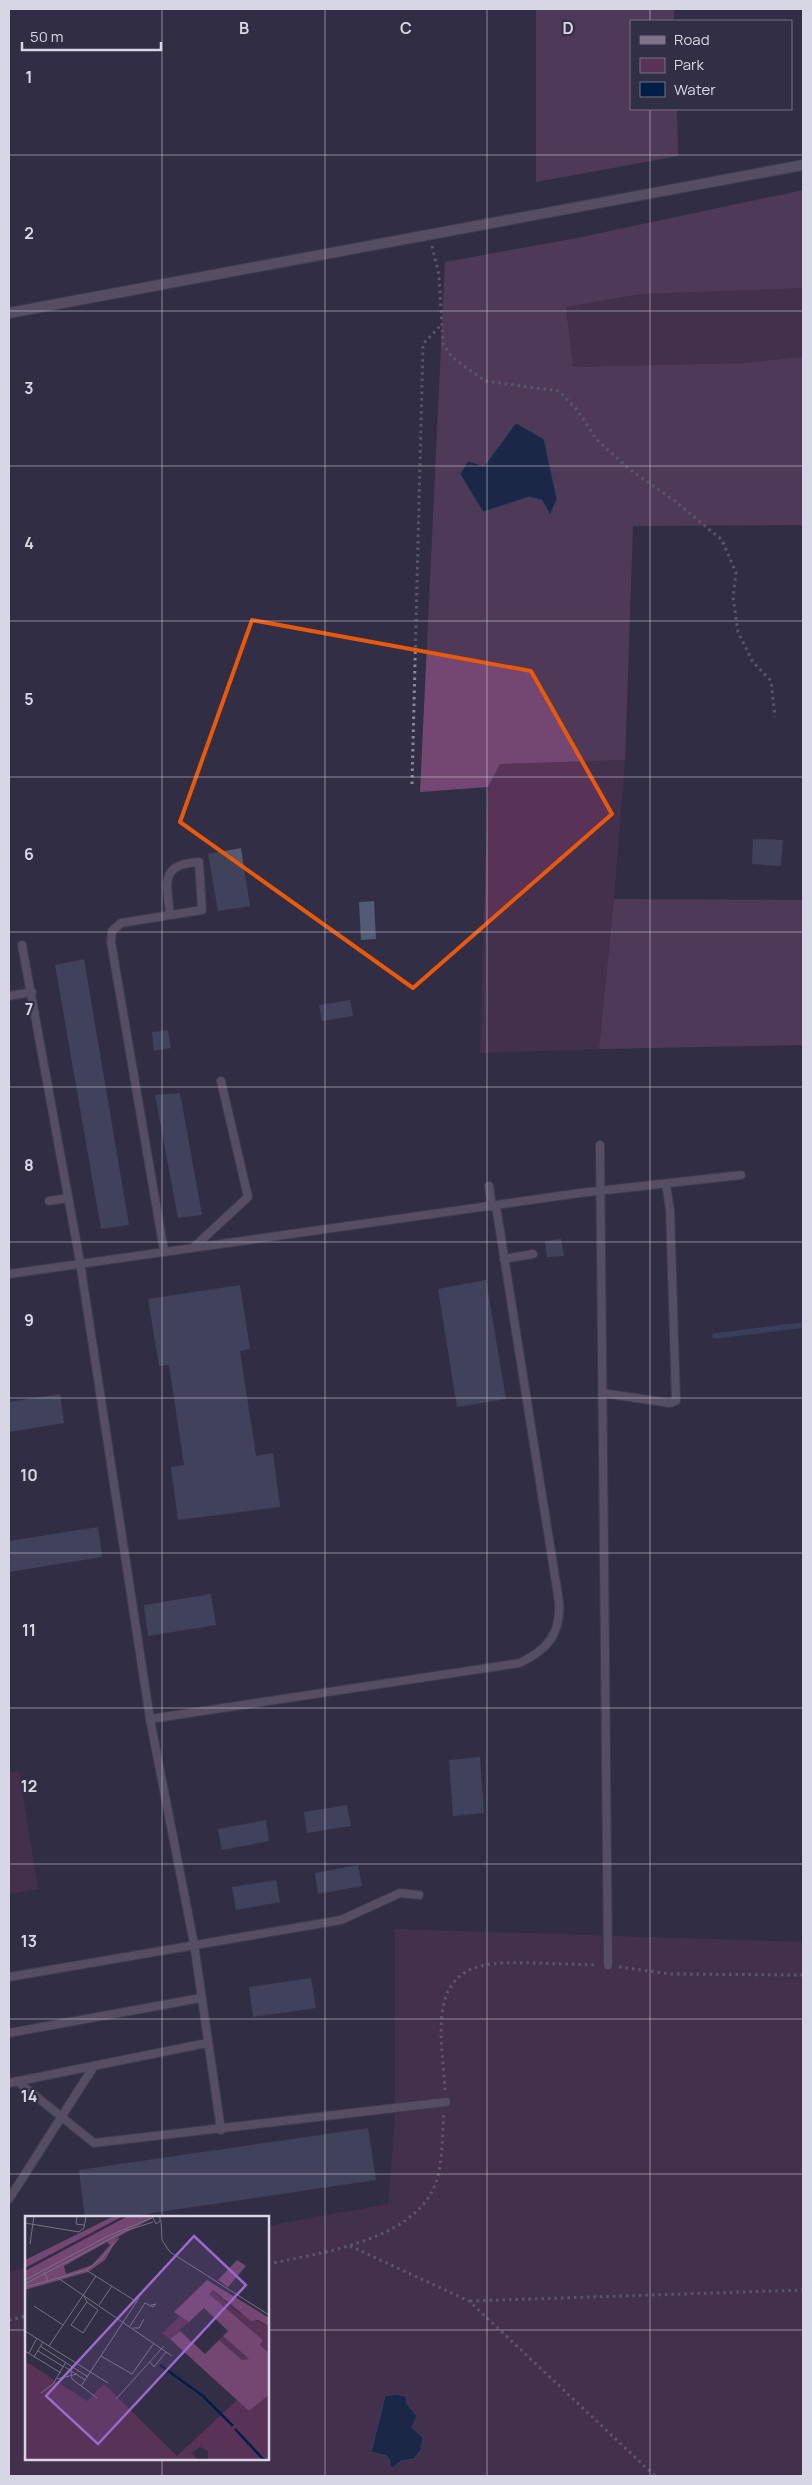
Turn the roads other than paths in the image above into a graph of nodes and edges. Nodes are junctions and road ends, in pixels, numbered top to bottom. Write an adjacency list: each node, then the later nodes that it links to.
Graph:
1 (803, 165): 2 (street)
2 (9, 313)
3 (170, 915): 3 (lane); 17 (lane)
4 (22, 945): 5 (lane)
5 (32, 992): 6 (lane); 13 (lane)
6 (9, 996)
7 (221, 1080): 16 (lane)
8 (600, 1145): 12 (lane)
9 (741, 1175): 10 (lane)
10 (666, 1184): 12 (lane); 22 (lane)
11 (489, 1186): 15 (lane)
12 (600, 1192): 15 (lane); 22 (lane)
13 (68, 1198): 14 (lane); 20 (lane)
14 (49, 1201)
15 (494, 1207): 16 (lane); 19 (lane)
16 (194, 1247): 17 (lane)
17 (164, 1251): 20 (lane)
18 (533, 1254): 19 (lane)
19 (504, 1259): 23 (lane)
20 (80, 1262): 21 (lane); 23 (lane)
21 (9, 1274)
22 (602, 1393): 26 (lane)
23 (150, 1719): 25 (lane)
24 (419, 1895): 25 (lane)
25 (194, 1944): 27 (lane); 28 (lane)
26 (608, 1965)
27 (9, 1977)
28 (201, 1998): 29 (lane); 30 (lane)
29 (9, 2034)
30 (207, 2043): 31 (lane); 35 (lane)
31 (94, 2066): 32 (lane); 34 (lane)
32 (13, 2082): 34 (lane)
33 (446, 2102): 35 (lane)
34 (62, 2117): 35 (lane); 36 (lane)
35 (221, 2130)
36 (9, 2199)

